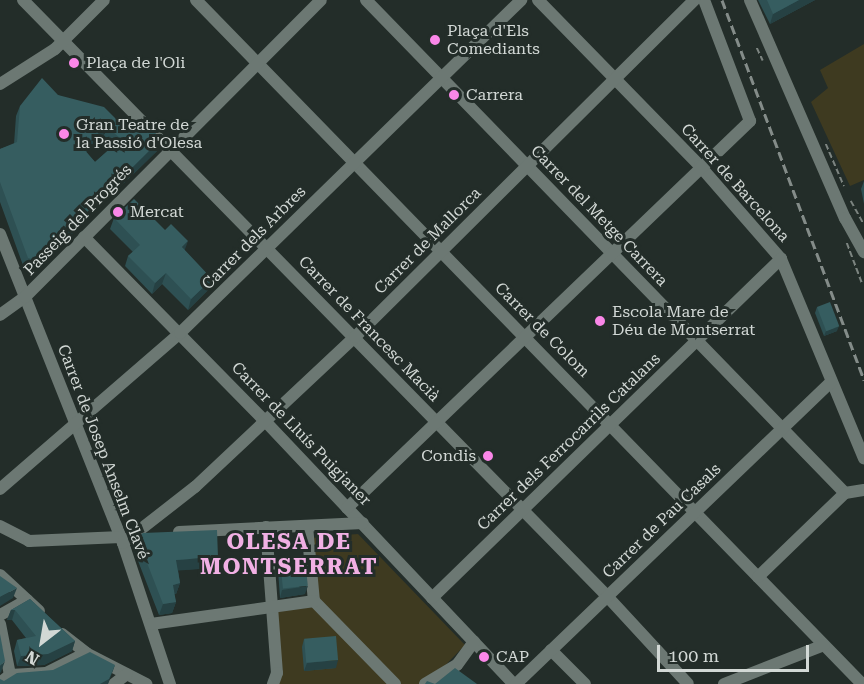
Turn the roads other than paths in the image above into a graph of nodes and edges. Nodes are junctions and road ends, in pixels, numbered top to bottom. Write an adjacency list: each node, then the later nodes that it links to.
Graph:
1 (23, 0): 11 (street, Carrer de Francesc Macià)
2 (104, 0): 11 (street)
3 (196, 0): 12 (street, Carrer de Colom)
4 (321, 0): 12 (street, Passeig del Progrés)
5 (366, 0): 13 (street, Carrer del Metge Carrera)
6 (521, 0): 13 (street, Carrer dels Arbres)
7 (538, 0): 14 (street, Carrer de Barcelona)
8 (694, 0): 14 (street, Carrer de Mallorca)
9 (704, 0): 19 (street)
10 (750, 0): 25 (street)
11 (62, 41): 15 (street); 16 (street, Carrer de Francesc Macià)
12 (258, 62): 16 (street, Passeig del Progrés); 17 (street, Carrer de Colom)
13 (442, 78): 17 (street, Carrer dels Arbres); 18 (street, Carrer del Metge Carrera)
14 (615, 79): 18 (street, Carrer de Mallorca); 19 (street, Carrer de Barcelona)
15 (0, 84)
16 (171, 147): 21 (street, Passeig del Progrés); 22 (street, Carrer de Francesc Macià)
17 (355, 162): 22 (street, Carrer dels Arbres); 23 (street, Carrer de Colom)
18 (527, 166): 23 (street, Carrer de Mallorca); 24 (street, Carrer del Metge Carrera)
19 (700, 166): 24 (street); 26 (street, Carrer de Barcelona)
20 (0, 234): 27 (street, Carrer de Josep Anselm Clavé)
21 (84, 237): 27 (street, Passeig del Progrés); 29 (street, Carrer de Lluís Puigjaner)
22 (267, 247): 29 (street, Carrer dels Arbres); 31 (street, Carrer de Francesc Macià)
23 (441, 251): 30 (street, Carrer de Colom); 31 (street, Carrer de Mallorca)
24 (611, 252): 30 (street); 32 (street, Carrer del Metge Carrera)
25 (864, 252)
26 (781, 259): 32 (street, Carrer dels Ferrocarrils Catalans); 33 (street, Carrer de Barcelona)
27 (25, 297): 28 (street, Passeig del Progrés); 37 (street, Carrer de Josep Anselm Clavé)
28 (3, 308)
29 (180, 333): 34 (street, Carrer de Lluís Puigjaner); 37 (street, Carrer dels Arbres)
30 (524, 336): 35 (street); 36 (street, Carrer de Colom)
31 (355, 337): 34 (street, Carrer de Mallorca); 35 (street, Carrer de Francesc Macià)
32 (697, 340): 36 (street, Carrer dels Ferrocarrils Catalans); 38 (street, Carrer del Metge Carrera)
33 (831, 382): 38 (street, Carrer de Pau Casals); 39 (street, Carrer de Barcelona)
34 (265, 421): 43 (street, Carrer de Lluís Puigjaner); 50 (street, Carrer de Mallorca)
35 (436, 421): 43 (street); 44 (street, Carrer de Francesc Macià)
36 (612, 423): 44 (street, Carrer dels Ferrocarrils Catalans); 45 (street, Carrer de Colom)
37 (76, 427): 40 (street, Carrer dels Arbres); 50 (street, Carrer de Josep Anselm Clavé)
38 (782, 427): 42 (street, Carrer del Metge Carrera); 45 (street, Carrer de Pau Casals)
39 (864, 458)
40 (0, 489)
41 (864, 490): 42 (street)
42 (845, 493): 52 (street)
43 (347, 508): 46 (street, Carrer de Lluís Puigjaner)
44 (522, 510): 53 (street, Carrer de Francesc Macià); 54 (street, Carrer dels Ferrocarrils Catalans)
45 (696, 512): 52 (street, Carrer de Colom); 53 (street, Carrer de Pau Casals)
46 (363, 523): 47 (street); 54 (street, Carrer de Lluís Puigjaner)
47 (307, 525): 49 (street); 56 (street)
48 (0, 526): 50 (street)
49 (266, 527): 50 (street); 57 (street)
50 (124, 538): 60 (street, Carrer de Josep Anselm Clavé)
51 (0, 576): 55 (street)
52 (758, 577): 62 (street, Carrer de Colom)
53 (608, 596): 63 (street, Carrer de Pau Casals); 75 (street, Carrer de Francesc Macià)
54 (432, 598): 61 (street, Carrer de Lluís Puigjaner)
55 (27, 600): 58 (street); 64 (street)
56 (314, 601): 57 (street); 71 (street)
57 (270, 606): 60 (street); 70 (street)
58 (0, 615)
59 (0, 624): 66 (street)
60 (151, 624): 69 (street, Carrer de Josep Anselm Clavé)
61 (474, 642): 72 (street); 73 (street, Carrer de Lluís Puigjaner)
62 (824, 645): 76 (street); 77 (street, Carrer de Colom)
63 (551, 650): 73 (street, Carrer de Pau Casals); 74 (street)
64 (86, 653): 65 (street); 66 (street)
65 (127, 674): 67 (street); 68 (street)
66 (5, 679)
67 (114, 684)
68 (146, 684)
69 (170, 684)
70 (273, 684)
71 (395, 684)
72 (425, 684)
73 (515, 684)
74 (585, 684)
75 (688, 684)
76 (723, 684)
77 (862, 684)

